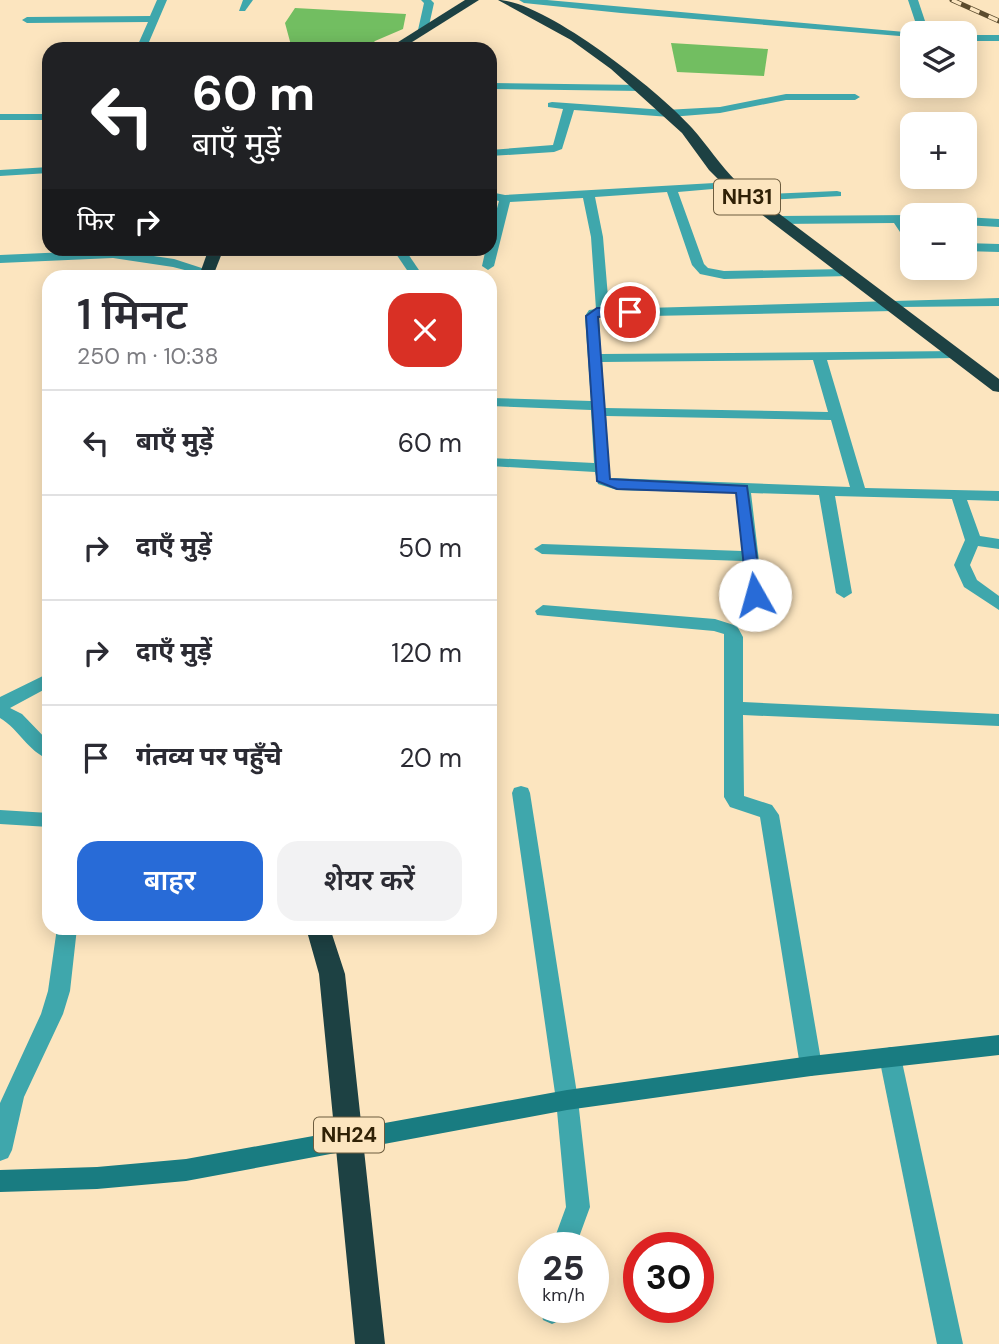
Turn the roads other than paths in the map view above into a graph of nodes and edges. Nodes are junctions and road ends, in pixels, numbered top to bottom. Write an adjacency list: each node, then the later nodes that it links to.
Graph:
1 (162, 0): 7 (street)
2 (426, 0): 10 (street)
3 (473, 0): 10 (highway)
4 (504, 0): 17 (highway, NH31)
5 (524, 0): 11 (street)
6 (913, 0): 9 (street)
7 (152, 19): 8 (street); 14 (street)
8 (27, 20)
9 (920, 21)
10 (423, 30): 15 (highway)
11 (900, 33)
12 (977, 38): 13 (street)
13 (999, 38)
14 (144, 42)
15 (404, 42)
16 (497, 86): 17 (street)
17 (641, 88): 21 (highway, NH31)
18 (855, 97): 21 (street)
19 (552, 105): 20 (street)
20 (569, 107): 21 (street); 24 (street)
21 (669, 114): 27 (highway, NH31)
22 (0, 117): 23 (street)
23 (42, 117)
24 (497, 153)
25 (42, 170): 26 (street)
26 (0, 173)
27 (732, 185): 28 (street); 32 (highway, NH31)
28 (671, 188): 29 (street); 48 (street)
29 (588, 192): 33 (street); 51 (street)
30 (837, 194): 32 (street)
31 (497, 197): 33 (street)
32 (748, 198): 35 (highway, NH31)
33 (505, 199): 39 (street)
34 (897, 219): 35 (street); 38 (street)
35 (777, 220): 48 (highway, NH31)
36 (977, 222): 37 (street)
37 (999, 223)
38 (900, 224)
39 (497, 231)
40 (977, 247): 41 (street)
41 (999, 248)
42 (68, 256): 45 (street)
43 (127, 256): 47 (street)
44 (491, 256): 46 (street)
45 (0, 259)
46 (488, 266)
47 (195, 270)
48 (846, 273): 50 (highway, NH31)
49 (999, 302): 50 (street)
50 (889, 305): 51 (street); 52 (highway, NH31)
51 (603, 312): 54 (street)
52 (955, 354): 53 (street); 55 (highway, NH31)
53 (819, 356): 54 (street); 58 (street)
54 (596, 358): 57 (street)
55 (999, 387)
56 (497, 402): 57 (street)
57 (599, 409): 58 (street); 60 (street)
58 (837, 416): 63 (street)
59 (497, 462): 60 (street)
60 (602, 468): 61 (street)
61 (743, 489): 62 (street); 69 (street)
62 (826, 491): 63 (street); 70 (street)
63 (859, 492): 64 (street)
64 (958, 495): 65 (street); 66 (street)
65 (999, 496)
66 (973, 540): 67 (street); 72 (street)
67 (999, 544)
68 (542, 549): 69 (street)
69 (750, 556): 71 (street)
70 (844, 593)
71 (755, 595)
72 (999, 604)
73 (543, 611): 76 (street)
74 (42, 682): 75 (street)
75 (0, 707): 78 (street)
76 (732, 708): 77 (street); 86 (street)
77 (999, 720)
78 (42, 747)
79 (521, 793): 87 (street)
80 (0, 817): 81 (street)
81 (42, 820)
82 (66, 935): 89 (street)
83 (320, 935): 88 (highway, NH24)
84 (999, 1045): 85 (street)
85 (890, 1057): 86 (street); 93 (street)
86 (811, 1066): 87 (street)
87 (566, 1100): 88 (street); 91 (street)
88 (349, 1138): 90 (street); 92 (highway, NH24)
89 (0, 1150)
90 (0, 1181)
91 (569, 1232)
92 (370, 1344)
93 (950, 1344)

